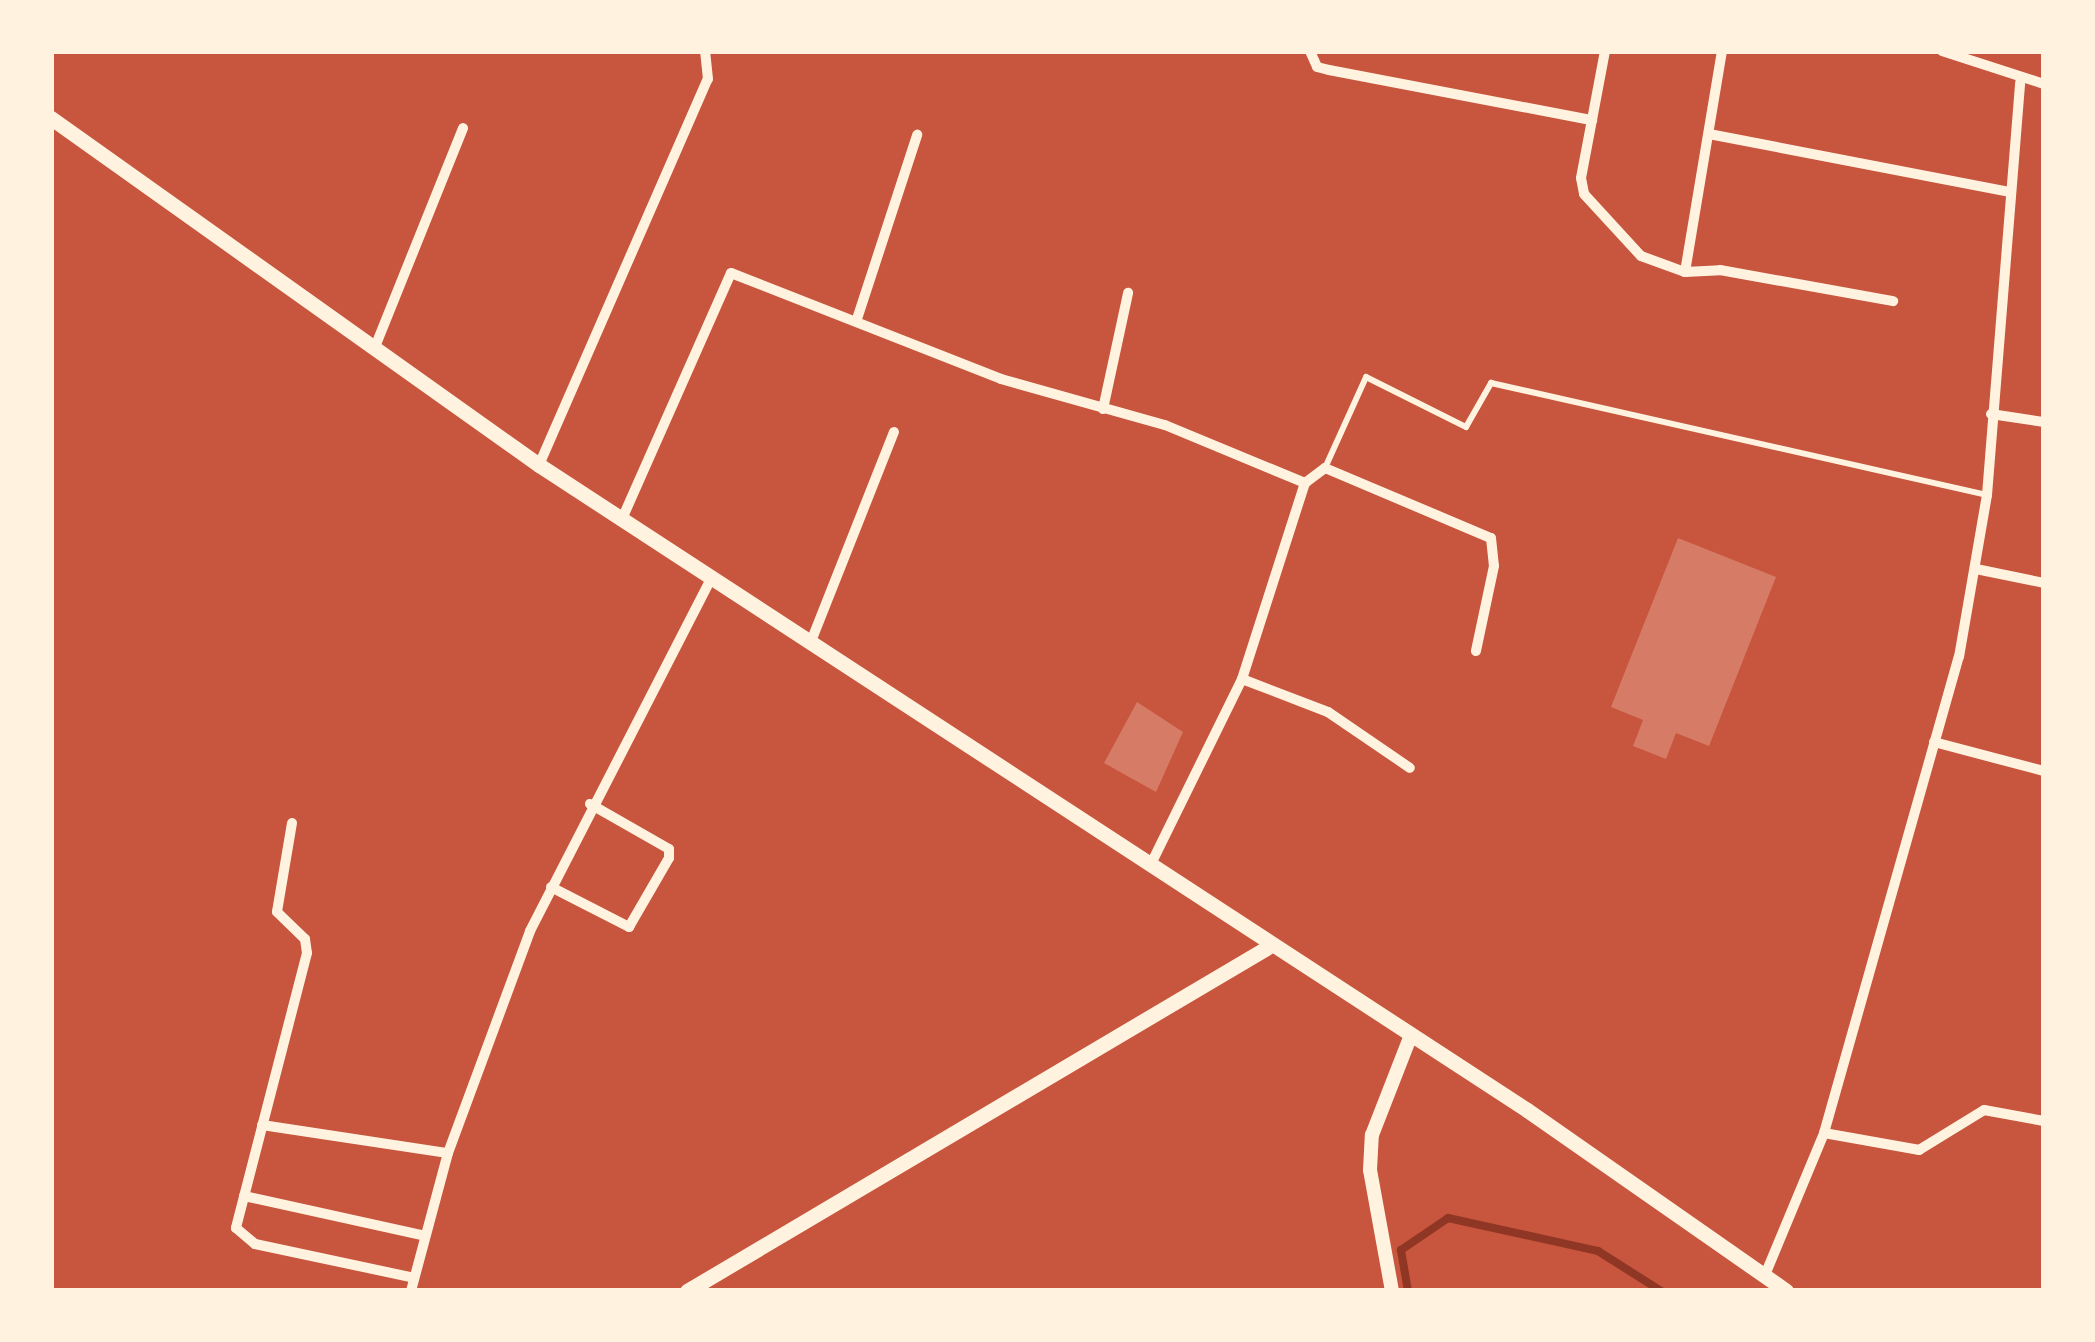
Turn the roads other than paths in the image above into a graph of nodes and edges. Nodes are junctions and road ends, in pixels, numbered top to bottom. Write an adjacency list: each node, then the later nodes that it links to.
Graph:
1 (705, 51): 24 (street)
2 (1310, 51): 10 (street)
3 (1605, 51): 10 (street)
4 (1722, 51): 12 (street)
5 (1942, 51): 6 (street)
6 (1976, 54): 7 (street)
7 (2020, 82): 8 (street); 14 (street)
8 (2044, 84)
9 (51, 118): 19 (main road)
10 (1592, 120): 15 (street)
11 (463, 128): 19 (street)
12 (1709, 134): 14 (street); 15 (street)
13 (917, 135): 18 (street)
14 (2010, 192): 21 (street)
15 (1685, 272): 17 (street)
16 (1128, 293): 20 (street)
17 (1893, 301)
18 (857, 320): 20 (street); 28 (street)
19 (375, 347): 24 (main road)
20 (1103, 409): 26 (street)
21 (1990, 414): 22 (street); 27 (street)
22 (2044, 422)
23 (894, 432): 32 (street)
24 (539, 465): 28 (main road)
25 (1325, 468): 26 (street); 27 (lane); 33 (street)
26 (1305, 483): 34 (street)
27 (1987, 495): 29 (street)
28 (622, 519): 30 (main road)
29 (1976, 569): 31 (street); 35 (street)
30 (711, 579): 32 (main road); 38 (street)
31 (2044, 583)
32 (810, 644): 40 (main road)
33 (1476, 650)
34 (1242, 679): 36 (street); 40 (street)
35 (1934, 742): 37 (street); 46 (street)
36 (1410, 768)
37 (2044, 771)
38 (590, 804): 41 (street); 41 (street)
39 (292, 823): 45 (street)
40 (1150, 866): 42 (main road)
41 (551, 887): 47 (street)
42 (1268, 946): 43 (main road); 53 (main road)
43 (1409, 1040): 50 (main road); 54 (street)
44 (2044, 1121): 46 (street)
45 (262, 1125): 47 (street); 48 (street)
46 (1824, 1132): 50 (street)
47 (448, 1153): 49 (street)
48 (244, 1196): 49 (street); 51 (street)
49 (421, 1235): 51 (street)
50 (1765, 1275): 55 (main road)
51 (410, 1276): 52 (street)
52 (411, 1291)
53 (687, 1291)
54 (1392, 1291)
55 (1786, 1291)

